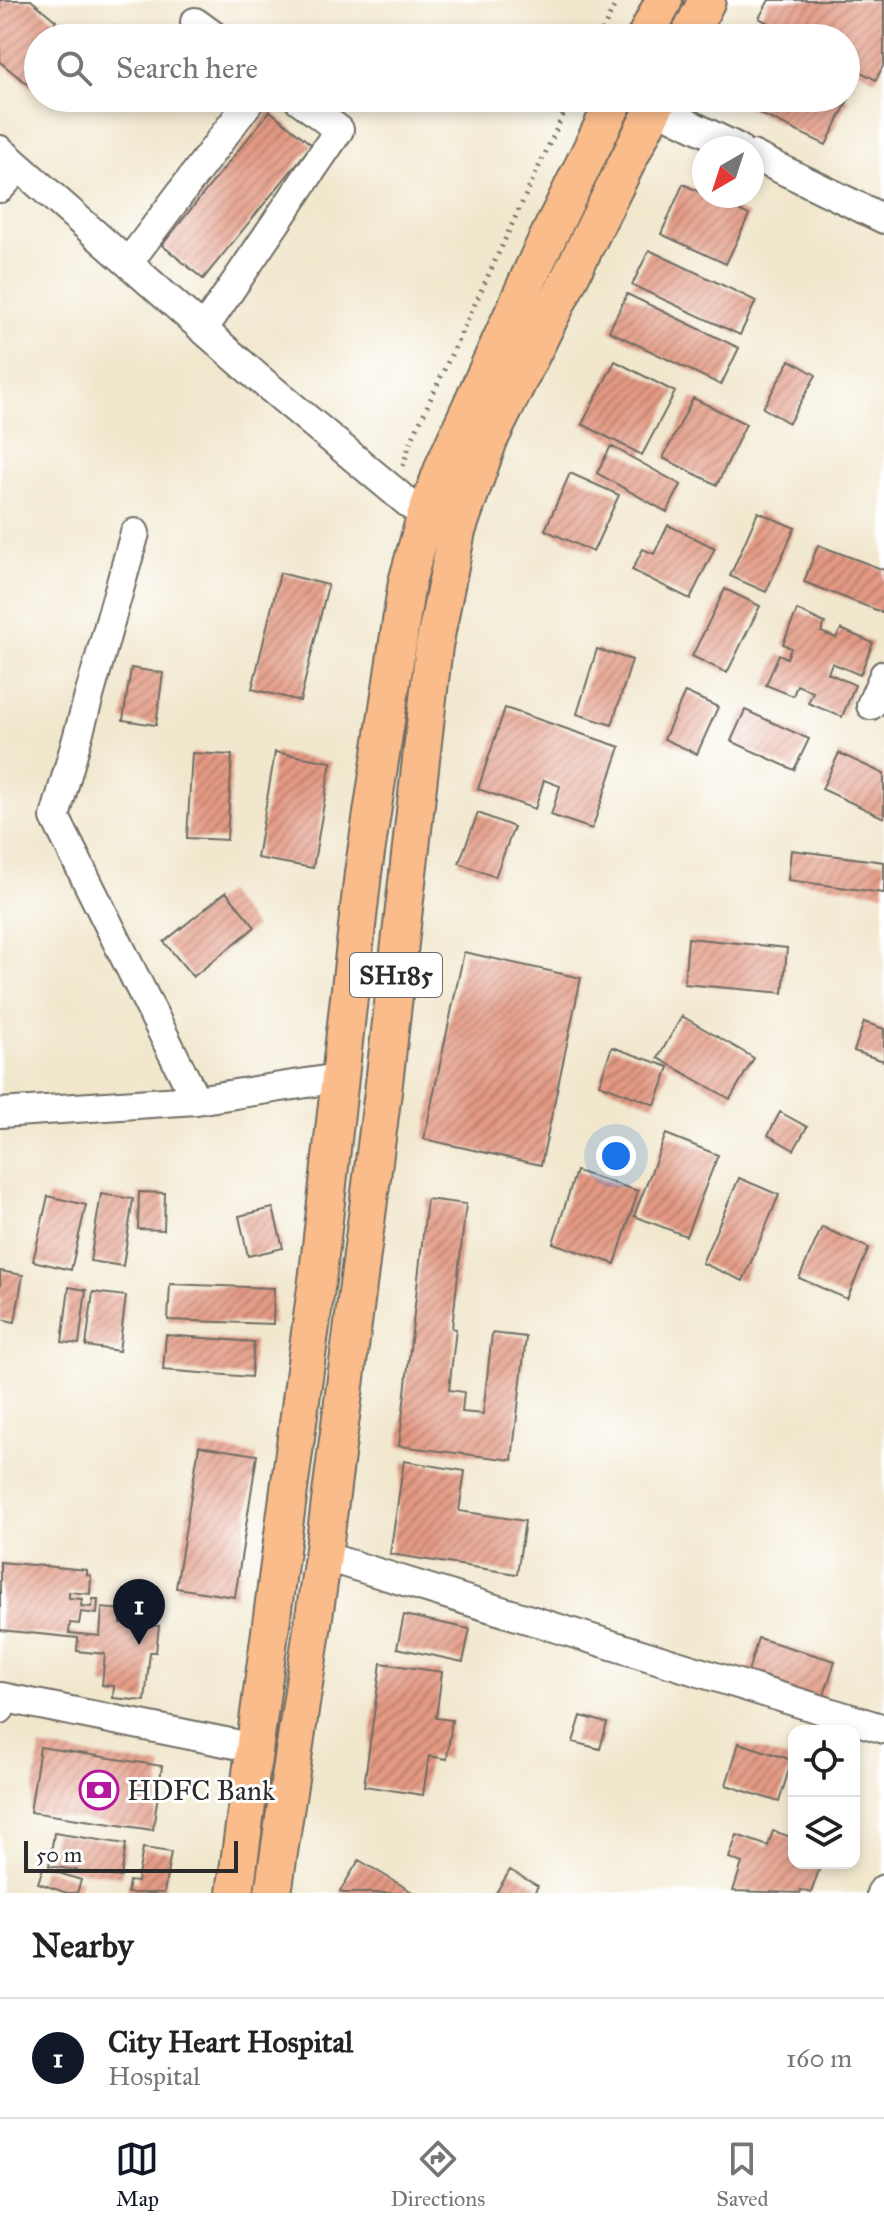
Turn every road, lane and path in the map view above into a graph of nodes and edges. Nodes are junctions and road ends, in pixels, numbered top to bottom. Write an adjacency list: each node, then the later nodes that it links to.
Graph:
1 (617, 0): 4 (path)
2 (664, 0): 5 (main road)
3 (707, 0): 6 (main road)
4 (606, 24)
5 (652, 24)
6 (695, 24)
7 (241, 112): 17 (street)
8 (315, 112): 18 (street)
9 (609, 112): 19 (main road, SH185)
10 (644, 112): 27 (main road, SH185)
11 (670, 112): 12 (street)
12 (715, 136)
13 (10, 158): 15 (street); 17 (street)
14 (764, 161): 16 (street)
15 (0, 188)
16 (884, 219)
17 (128, 263): 18 (street)
18 (203, 330): 19 (street)
19 (425, 517): 23 (main road, SH185)
20 (135, 533): 24 (street)
21 (884, 675): 22 (street)
22 (871, 705)
23 (339, 1078): 24 (street); 26 (main road, SH185)
24 (196, 1100): 25 (street)
25 (0, 1113)
26 (334, 1124): 27 (main road); 31 (main road, SH185)
27 (378, 1130): 28 (main road, SH185)
28 (323, 1556): 30 (street); 33 (main road, SH185)
29 (0, 1709): 31 (street)
30 (884, 1729)
31 (255, 1748): 32 (main road, SH185)
32 (235, 1893)
33 (273, 1893)

